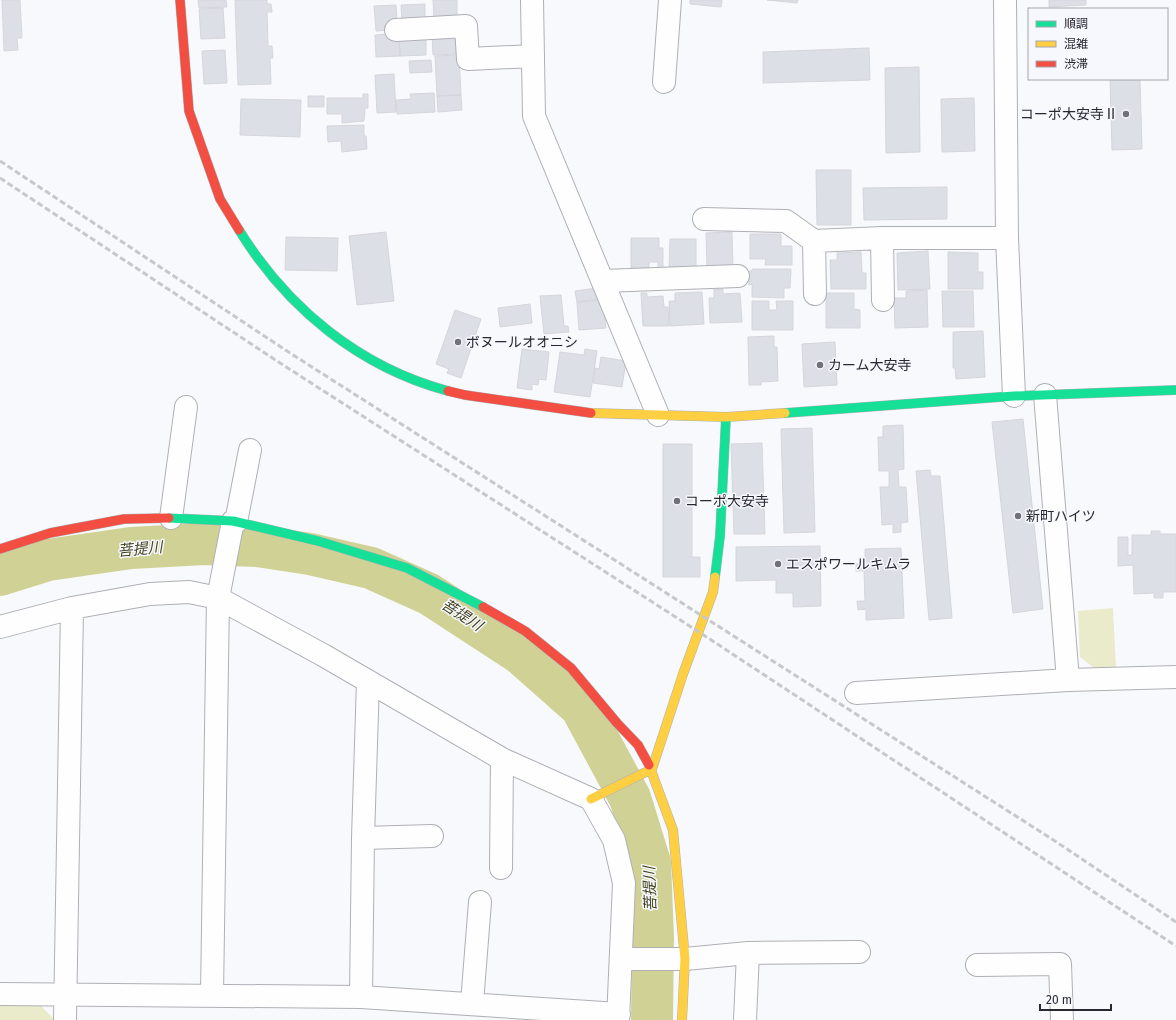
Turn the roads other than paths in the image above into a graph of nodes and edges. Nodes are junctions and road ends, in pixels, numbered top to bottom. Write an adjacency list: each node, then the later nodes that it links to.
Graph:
1 (180, 0): 20 (street)
2 (532, 0): 6 (street)
3 (670, 0): 7 (street)
4 (1005, 0): 10 (street)
5 (396, 30): 6 (street)
6 (533, 56): 13 (street)
7 (664, 82)
8 (704, 218): 11 (street)
9 (882, 238): 10 (street); 11 (street); 15 (street)
10 (1006, 238): 18 (street)
11 (814, 241): 14 (street)
12 (738, 276): 13 (street)
13 (602, 281): 20 (street)
14 (815, 294)
15 (882, 300)
16 (1176, 390): 17 (street)
17 (1045, 395): 18 (street); 30 (street)
18 (1014, 396): 21 (street)
19 (186, 407): 23 (street)
20 (658, 415): 21 (street)
21 (726, 417): 34 (street)
22 (250, 450): 24 (street)
23 (171, 518): 24 (street); 25 (street)
24 (233, 524): 26 (street); 34 (street)
25 (0, 549)
26 (218, 598): 27 (street); 31 (street); 47 (street)
27 (72, 608): 28 (street); 46 (street)
28 (0, 627)
29 (1176, 678): 30 (street)
30 (1068, 680): 32 (street)
31 (368, 681): 33 (street); 37 (street)
32 (856, 692)
33 (502, 759): 35 (street); 38 (street)
34 (649, 770): 35 (street); 43 (street)
35 (597, 797): 42 (street)
36 (432, 836): 37 (street)
37 (363, 838): 48 (street)
38 (501, 868)
39 (480, 902): 49 (street)
40 (860, 952): 41 (street)
41 (748, 953): 43 (street); 54 (street)
42 (628, 959): 43 (street); 51 (street)
43 (682, 959): 53 (street)
44 (977, 965): 55 (street)
45 (0, 994): 46 (street)
46 (66, 995): 47 (street); 52 (street)
47 (212, 995): 48 (street)
48 (361, 996): 49 (street)
49 (472, 1003): 50 (street)
50 (535, 1014): 51 (street)
51 (618, 1017)
52 (65, 1020)
53 (682, 1020)
54 (745, 1020)
55 (1062, 1020)

